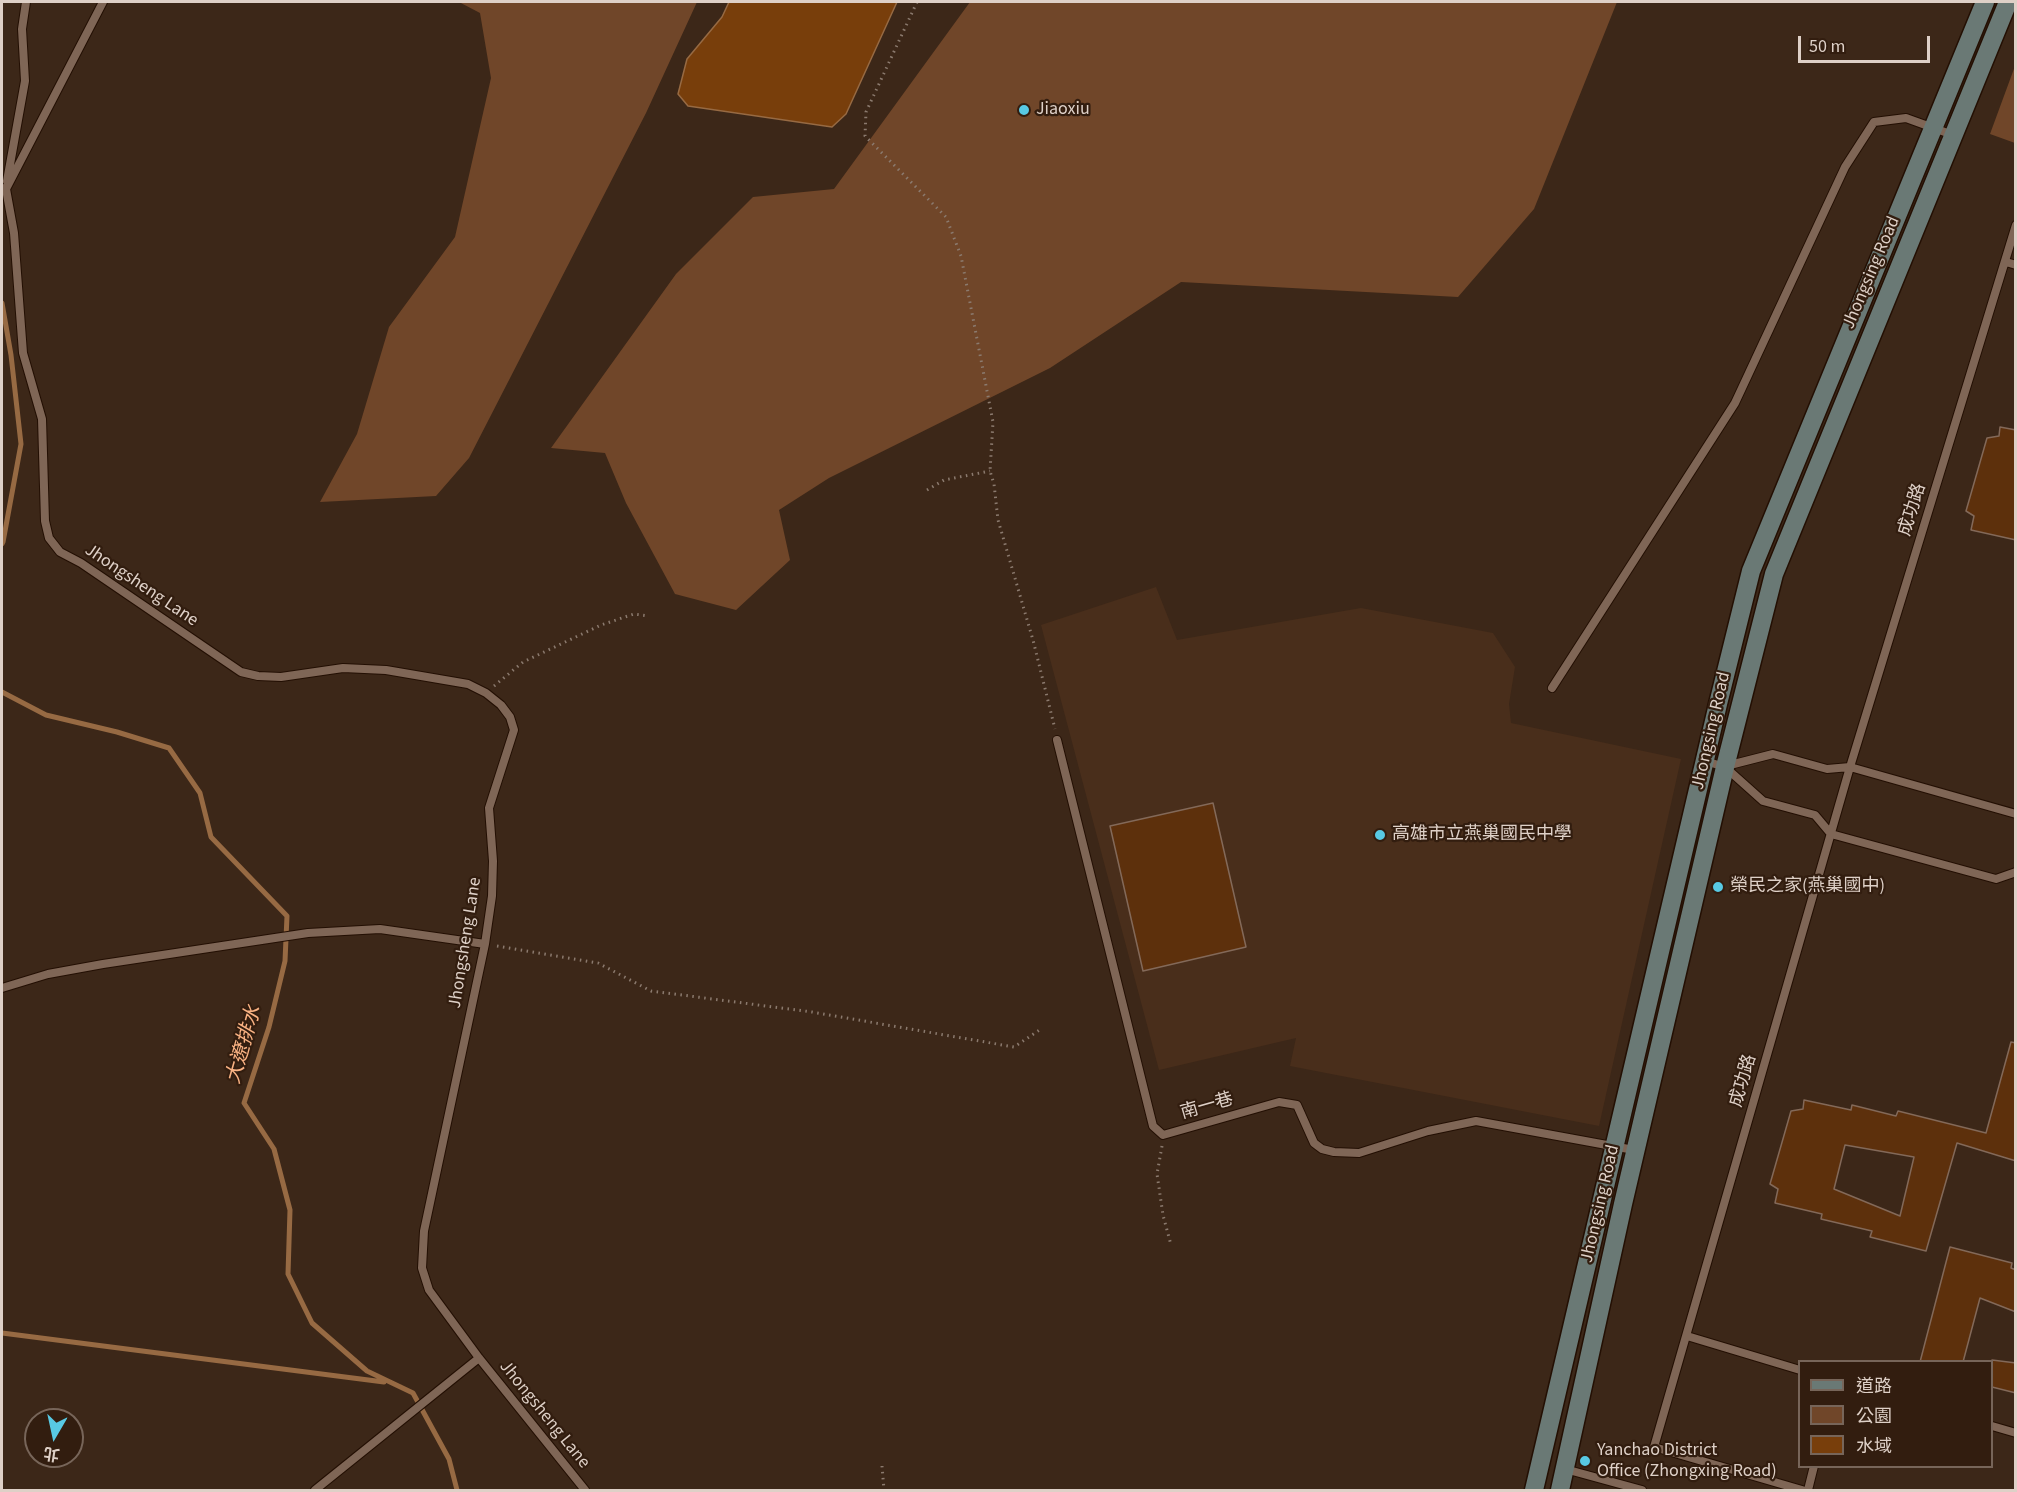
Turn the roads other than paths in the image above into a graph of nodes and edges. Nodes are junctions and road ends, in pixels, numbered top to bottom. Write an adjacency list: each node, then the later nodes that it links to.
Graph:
1 (26, 2): 7 (lane)
2 (103, 2): 7 (lane)
3 (1985, 2): 5 (main road, Jhongsing Road)
4 (2008, 2): 6 (main road, Jhongsing Road)
5 (1932, 127): 6 (lane); 11 (lane); 13 (main road, Jhongsing Road)
6 (1953, 135): 14 (main road, Jhongsing Road)
7 (4, 188): 19 (lane, Jhongsheng Lane)
8 (2016, 225): 9 (lane, 成功路)
9 (2006, 262): 10 (lane); 15 (lane, 成功路)
10 (2016, 265)
11 (1552, 688)
12 (1057, 740): 21 (lane, 南一巷)
13 (1705, 761): 14 (lane); 21 (main road, Jhongsing Road)
14 (1725, 766): 15 (lane); 17 (lane); 22 (main road, Jhongsing Road)
15 (1850, 767): 16 (lane); 17 (lane, 成功路)
16 (2016, 814)
17 (1831, 834): 18 (lane); 23 (lane, 成功路)
18 (2016, 872)
19 (485, 944): 20 (lane); 24 (lane, Jhongsheng Lane)
20 (2, 988)
21 (1616, 1146): 22 (lane, 南一巷); 32 (main road, Jhongsing Road)
22 (1636, 1150): 29 (main road, Jhongsing Road)
23 (1687, 1336): 25 (lane); 35 (lane, 成功路)
24 (479, 1358): 30 (lane); 31 (lane, Jhongsheng Lane)
25 (1798, 1369)
26 (1993, 1426): 27 (lane)
27 (2016, 1433)
28 (1814, 1468): 36 (lane)
29 (1565, 1469): 33 (main road, Jhongsing Road); 34 (lane)
30 (315, 1491)
31 (585, 1491)
32 (1534, 1491)
33 (1560, 1491)
34 (1642, 1491)
35 (1802, 1491)
36 (1808, 1491)

